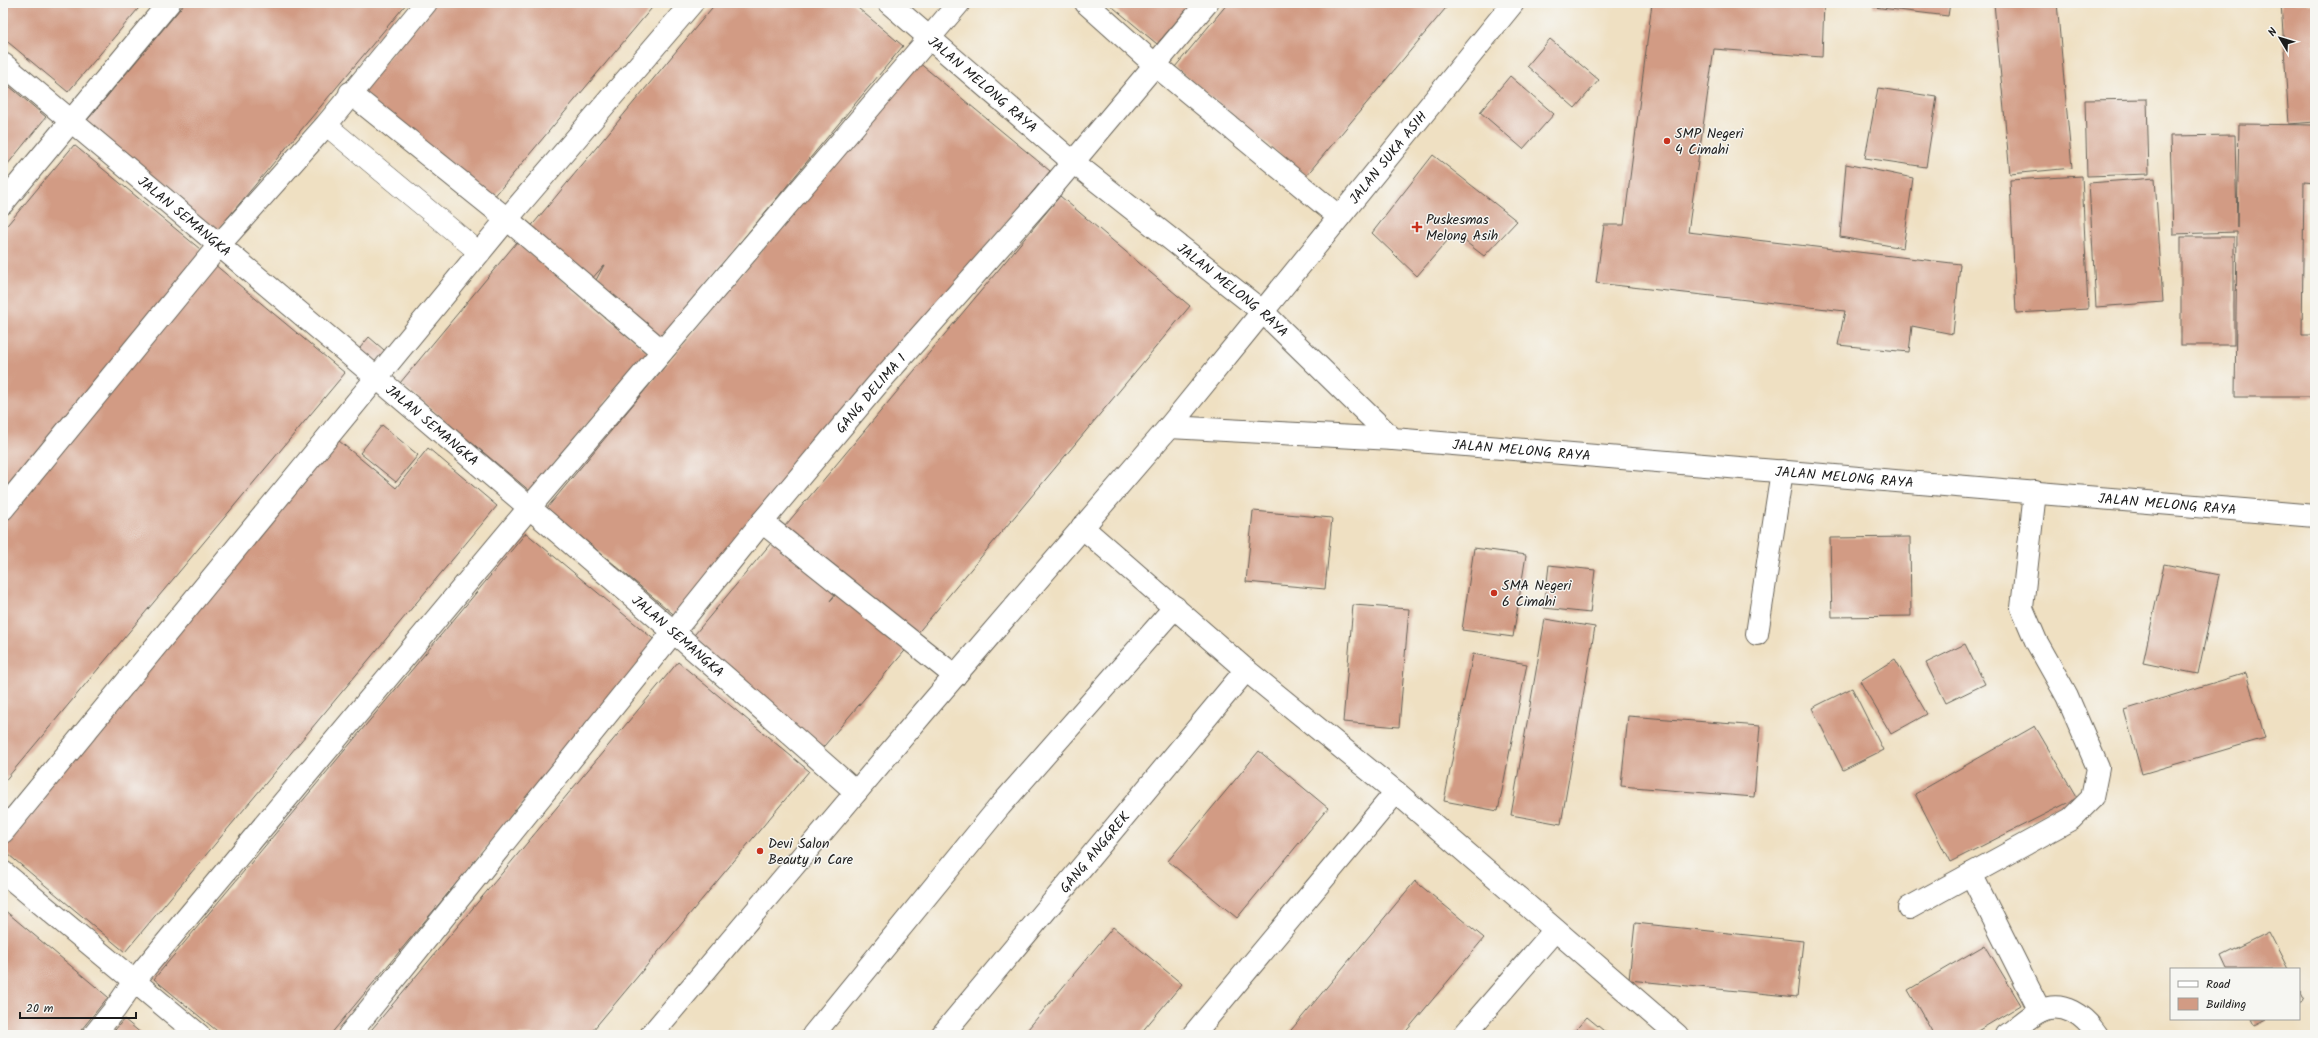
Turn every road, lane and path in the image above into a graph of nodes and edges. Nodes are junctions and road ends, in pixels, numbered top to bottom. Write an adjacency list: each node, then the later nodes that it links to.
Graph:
1 (169, 3): 13 (street)
2 (426, 3): 12 (street)
3 (692, 3): 18 (street)
4 (888, 3): 9 (street, JALAN MELONG RAYA)
5 (959, 3): 9 (street)
6 (1086, 3): 11 (street)
7 (1207, 3): 11 (street, GANG DELIMA I)
8 (1513, 3): 17 (street, JALAN SUKA ASIH)
9 (929, 38): 15 (street, JALAN MELONG RAYA); 22 (street)
10 (3, 64): 13 (street, JALAN SEMANGKA)
11 (1154, 64): 15 (street, GANG DELIMA I); 17 (street)
12 (350, 93): 14 (street); 18 (street)
13 (71, 121): 16 (street); 19 (street, JALAN SEMANGKA)
14 (326, 125): 19 (street); 20 (lane)
15 (1073, 162): 21 (street, JALAN MELONG RAYA); 31 (street, GANG DELIMA I)
16 (3, 203)
17 (1339, 217): 21 (street, JALAN SUKA ASIH)
18 (507, 219): 20 (street); 22 (street)
19 (220, 244): 23 (street, JALAN SEMANGKA); 29 (street)
20 (480, 253): 23 (street)
21 (1264, 312): 24 (street, JALAN SUKA ASIH); 25 (street, JALAN MELONG RAYA)
22 (662, 351): 28 (street)
23 (376, 378): 28 (street, JALAN SEMANGKA); 40 (street)
24 (1169, 427): 25 (street); 32 (street, JALAN SUKA ASIH)
25 (1393, 439): 26 (street, JALAN MELONG RAYA)
26 (1782, 471): 27 (street, JALAN MELONG RAYA); 35 (street)
27 (2035, 492): 30 (street, JALAN MELONG RAYA); 42 (street)
28 (529, 508): 34 (street, JALAN SEMANGKA); 45 (street)
29 (3, 509)
30 (2315, 516)
31 (762, 522): 34 (street, GANG DELIMA I); 37 (street)
32 (1082, 527): 33 (street); 37 (street, JALAN SUKA ASIH)
33 (1175, 607): 36 (street); 51 (street)
34 (674, 630): 38 (street, JALAN SEMANGKA); 50 (street, GANG DELIMA I)
35 (1757, 634)
36 (1246, 670): 39 (street); 52 (street, GANG ANGGREK)
37 (955, 676): 38 (street, JALAN SUKA ASIH)
38 (856, 792): 47 (street, JALAN SUKA ASIH)
39 (1396, 792): 44 (street); 53 (street)
40 (3, 832)
41 (3, 872): 45 (street)
42 (1971, 874): 43 (street); 46 (street)
43 (1909, 908)
44 (1555, 930): 54 (street); 55 (street)
45 (135, 980): 48 (street); 49 (street)
46 (2040, 1011): 56 (street); 57 (street)
47 (662, 1031)
48 (94, 1035)
49 (199, 1035)
50 (350, 1035)
51 (813, 1035)
52 (942, 1035)
53 (1193, 1035)
54 (1464, 1035)
55 (1677, 1035)
56 (2007, 1035)
57 (2097, 1035)

